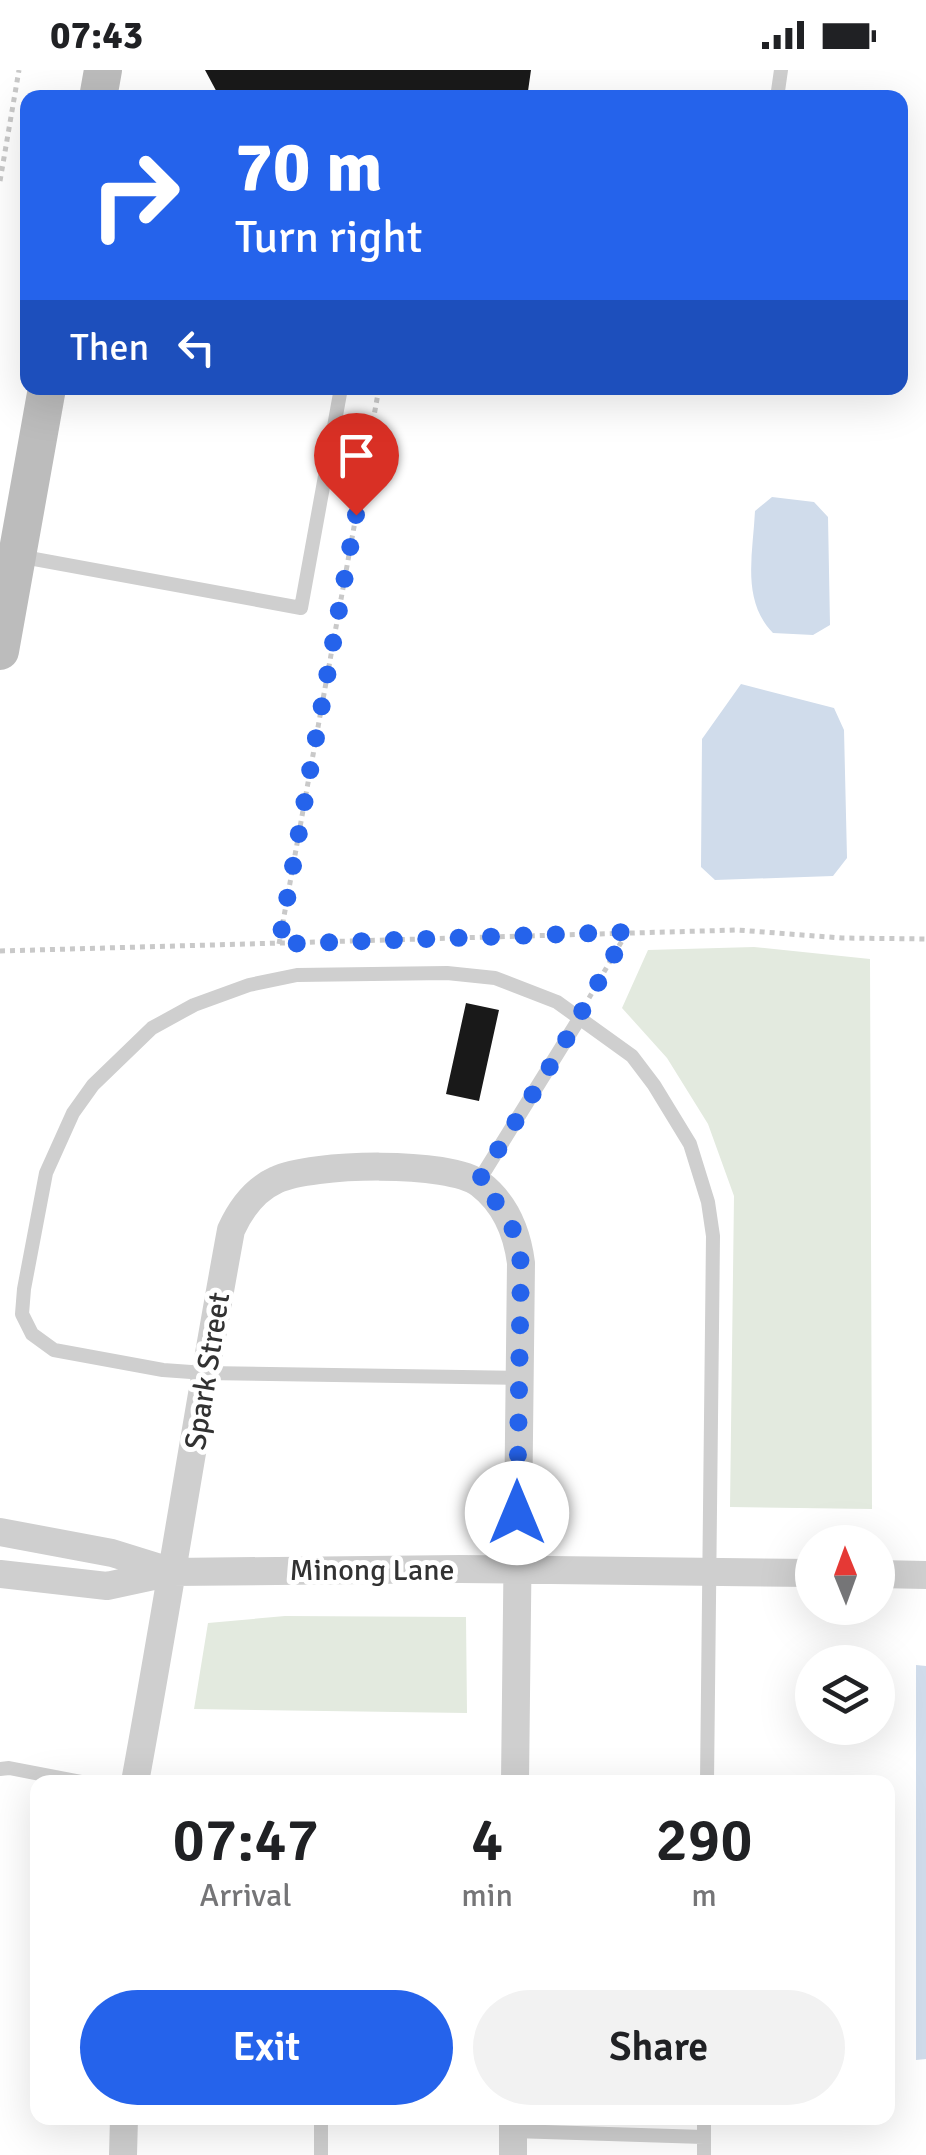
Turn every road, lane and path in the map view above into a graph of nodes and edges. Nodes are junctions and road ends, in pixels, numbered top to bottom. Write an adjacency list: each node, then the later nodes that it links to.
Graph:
1 (19, 70): 2 (path)
2 (0, 181)
3 (45, 395): 6 (street)
4 (340, 395): 6 (lane)
5 (377, 395): 10 (path)
6 (9, 555): 7 (street)
7 (0, 651)
8 (627, 932): 9 (path); 10 (path); 12 (path)
9 (926, 940)
10 (279, 944): 11 (path)
11 (0, 951)
12 (578, 1019): 13 (lane); 14 (lane); 19 (lane)
13 (478, 1182): 14 (street, Spark Street); 15 (street)
14 (205, 1374): 15 (lane); 18 (street, Spark Street)
15 (518, 1378): 17 (street)
16 (0, 1532): 18 (street, Minong Lane)
17 (517, 1570): 18 (street, Minong Lane); 19 (street, Minong Lane); 27 (street)
18 (172, 1572): 20 (street, Minong Lane); 26 (street, Spark Street)
19 (708, 1572): 21 (street, Minong Lane); 28 (lane)
20 (0, 1574)
21 (795, 1574)
22 (895, 1574): 23 (street)
23 (926, 1575)
24 (0, 1769): 25 (lane)
25 (46, 1775)
26 (136, 1775)
27 (515, 1775)
28 (707, 1775)
29 (124, 2125): 34 (street)
30 (322, 2125): 35 (lane)
31 (704, 2125): 33 (lane)
32 (513, 2134): 33 (lane)
33 (704, 2137): 36 (lane)
34 (123, 2155)
35 (321, 2155)
36 (704, 2155)

